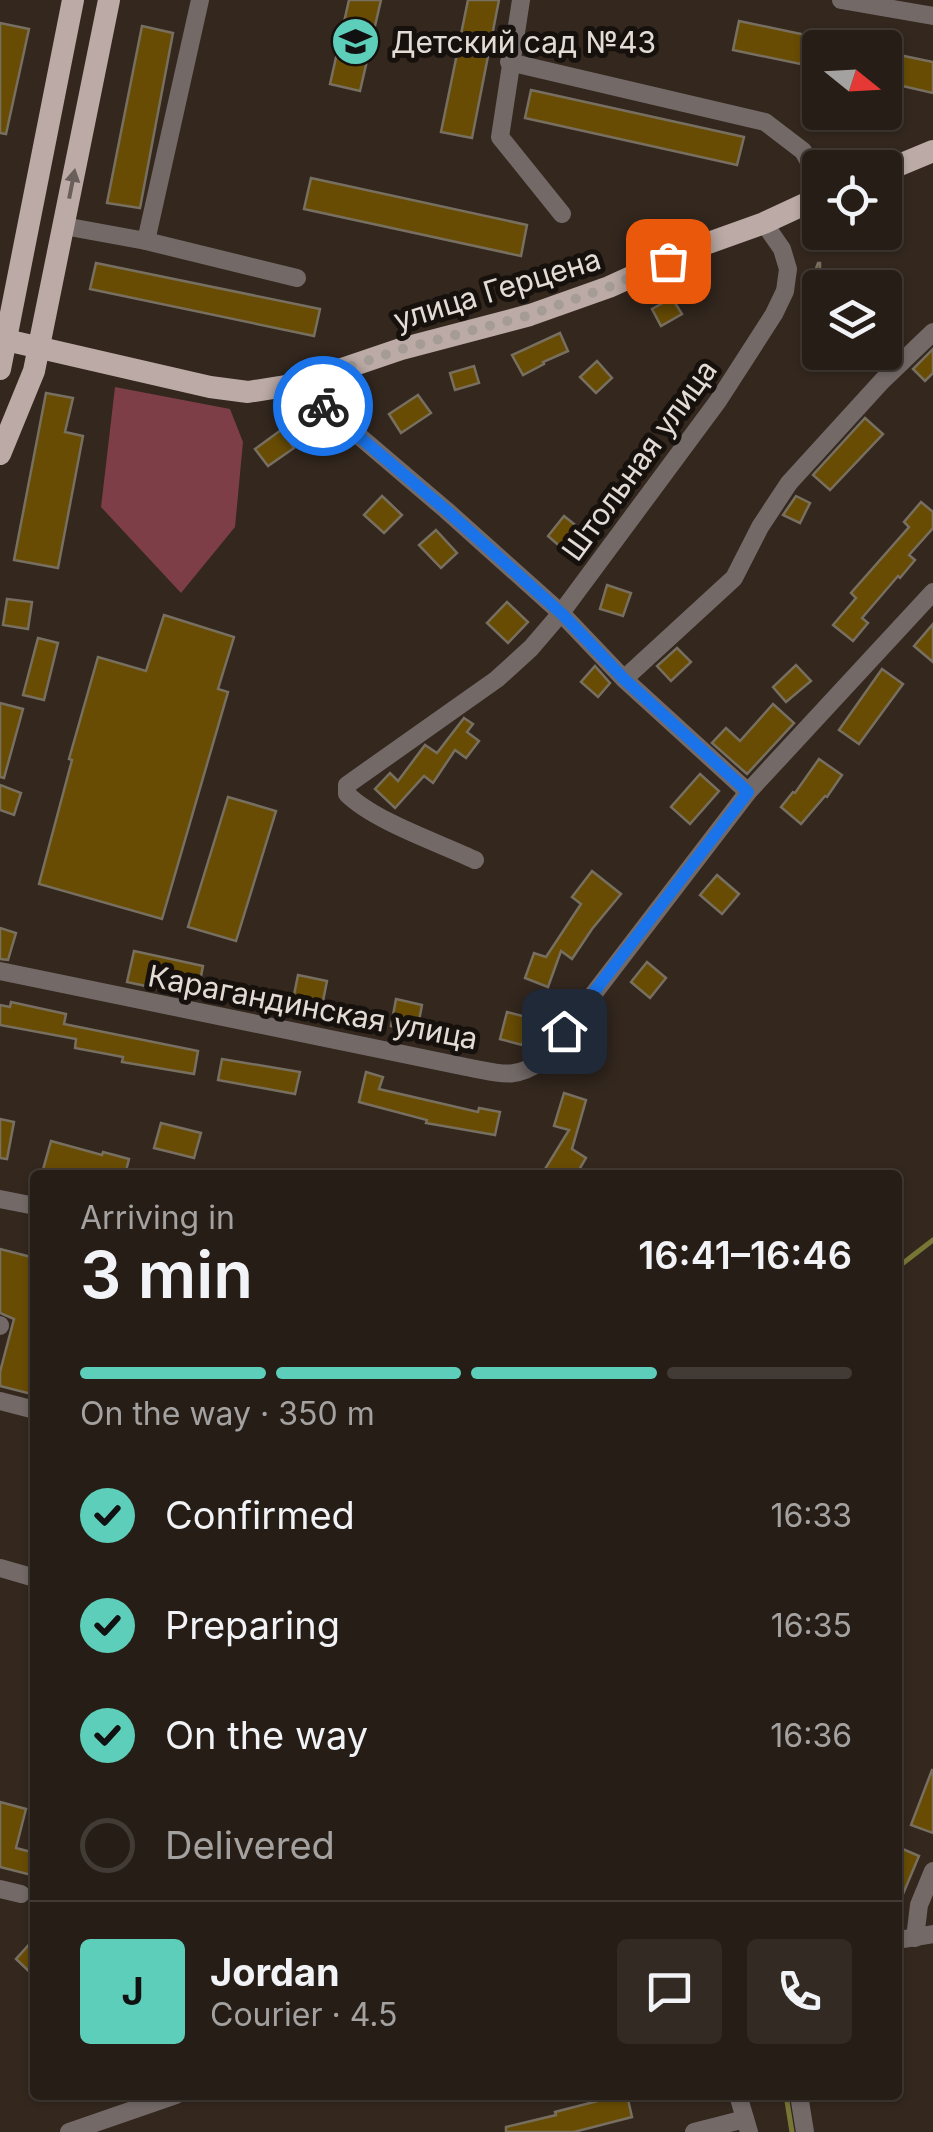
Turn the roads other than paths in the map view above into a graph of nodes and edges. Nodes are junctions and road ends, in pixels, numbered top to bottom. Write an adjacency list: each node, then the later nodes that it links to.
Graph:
1 (72, 0): 18 (main road)
2 (109, 0): 14 (main road, one-way to 2)
3 (200, 0): 15 (street)
4 (520, 0): 7 (street)
5 (841, 0): 6 (street)
6 (933, 16)
7 (509, 62): 8 (street); 12 (street)
8 (802, 150)
9 (933, 151): 10 (main road)
10 (902, 163)
11 (802, 205): 13 (main road, улица Герцена)
12 (562, 214)
13 (764, 223): 21 (main road, улица Герцена); 24 (street, Штольная улица)
14 (64, 226): 15 (street); 19 (main road)
15 (146, 240): 16 (street)
16 (297, 278)
17 (933, 332): 25 (street)
18 (3, 340): 19 (main road, улица Герцена); 20 (main road)
19 (40, 348): 21 (main road, улица Герцена); 22 (main road)
20 (0, 369)
21 (298, 384): 24 (street)
22 (0, 454)
23 (933, 592): 26 (street, Карагандинская улица)
24 (562, 614): 25 (street); 27 (street, Штольная улица)
25 (624, 679): 26 (street)
26 (748, 792): 28 (street, Карагандинская улица)
27 (475, 860)
28 (0, 971)
29 (0, 1200): 30 (street)
30 (30, 1205)
31 (0, 1402): 32 (street)
32 (30, 1409)
33 (0, 1568): 34 (street)
34 (30, 1577)
35 (933, 1872): 38 (street)
36 (0, 1889): 37 (street)
37 (21, 1894)
38 (915, 1938)
39 (162, 2100): 43 (street)
40 (739, 2100): 42 (street)
41 (801, 2100): 45 (street)
42 (747, 2126): 44 (street)
43 (69, 2132)
44 (694, 2132)
45 (806, 2132)

